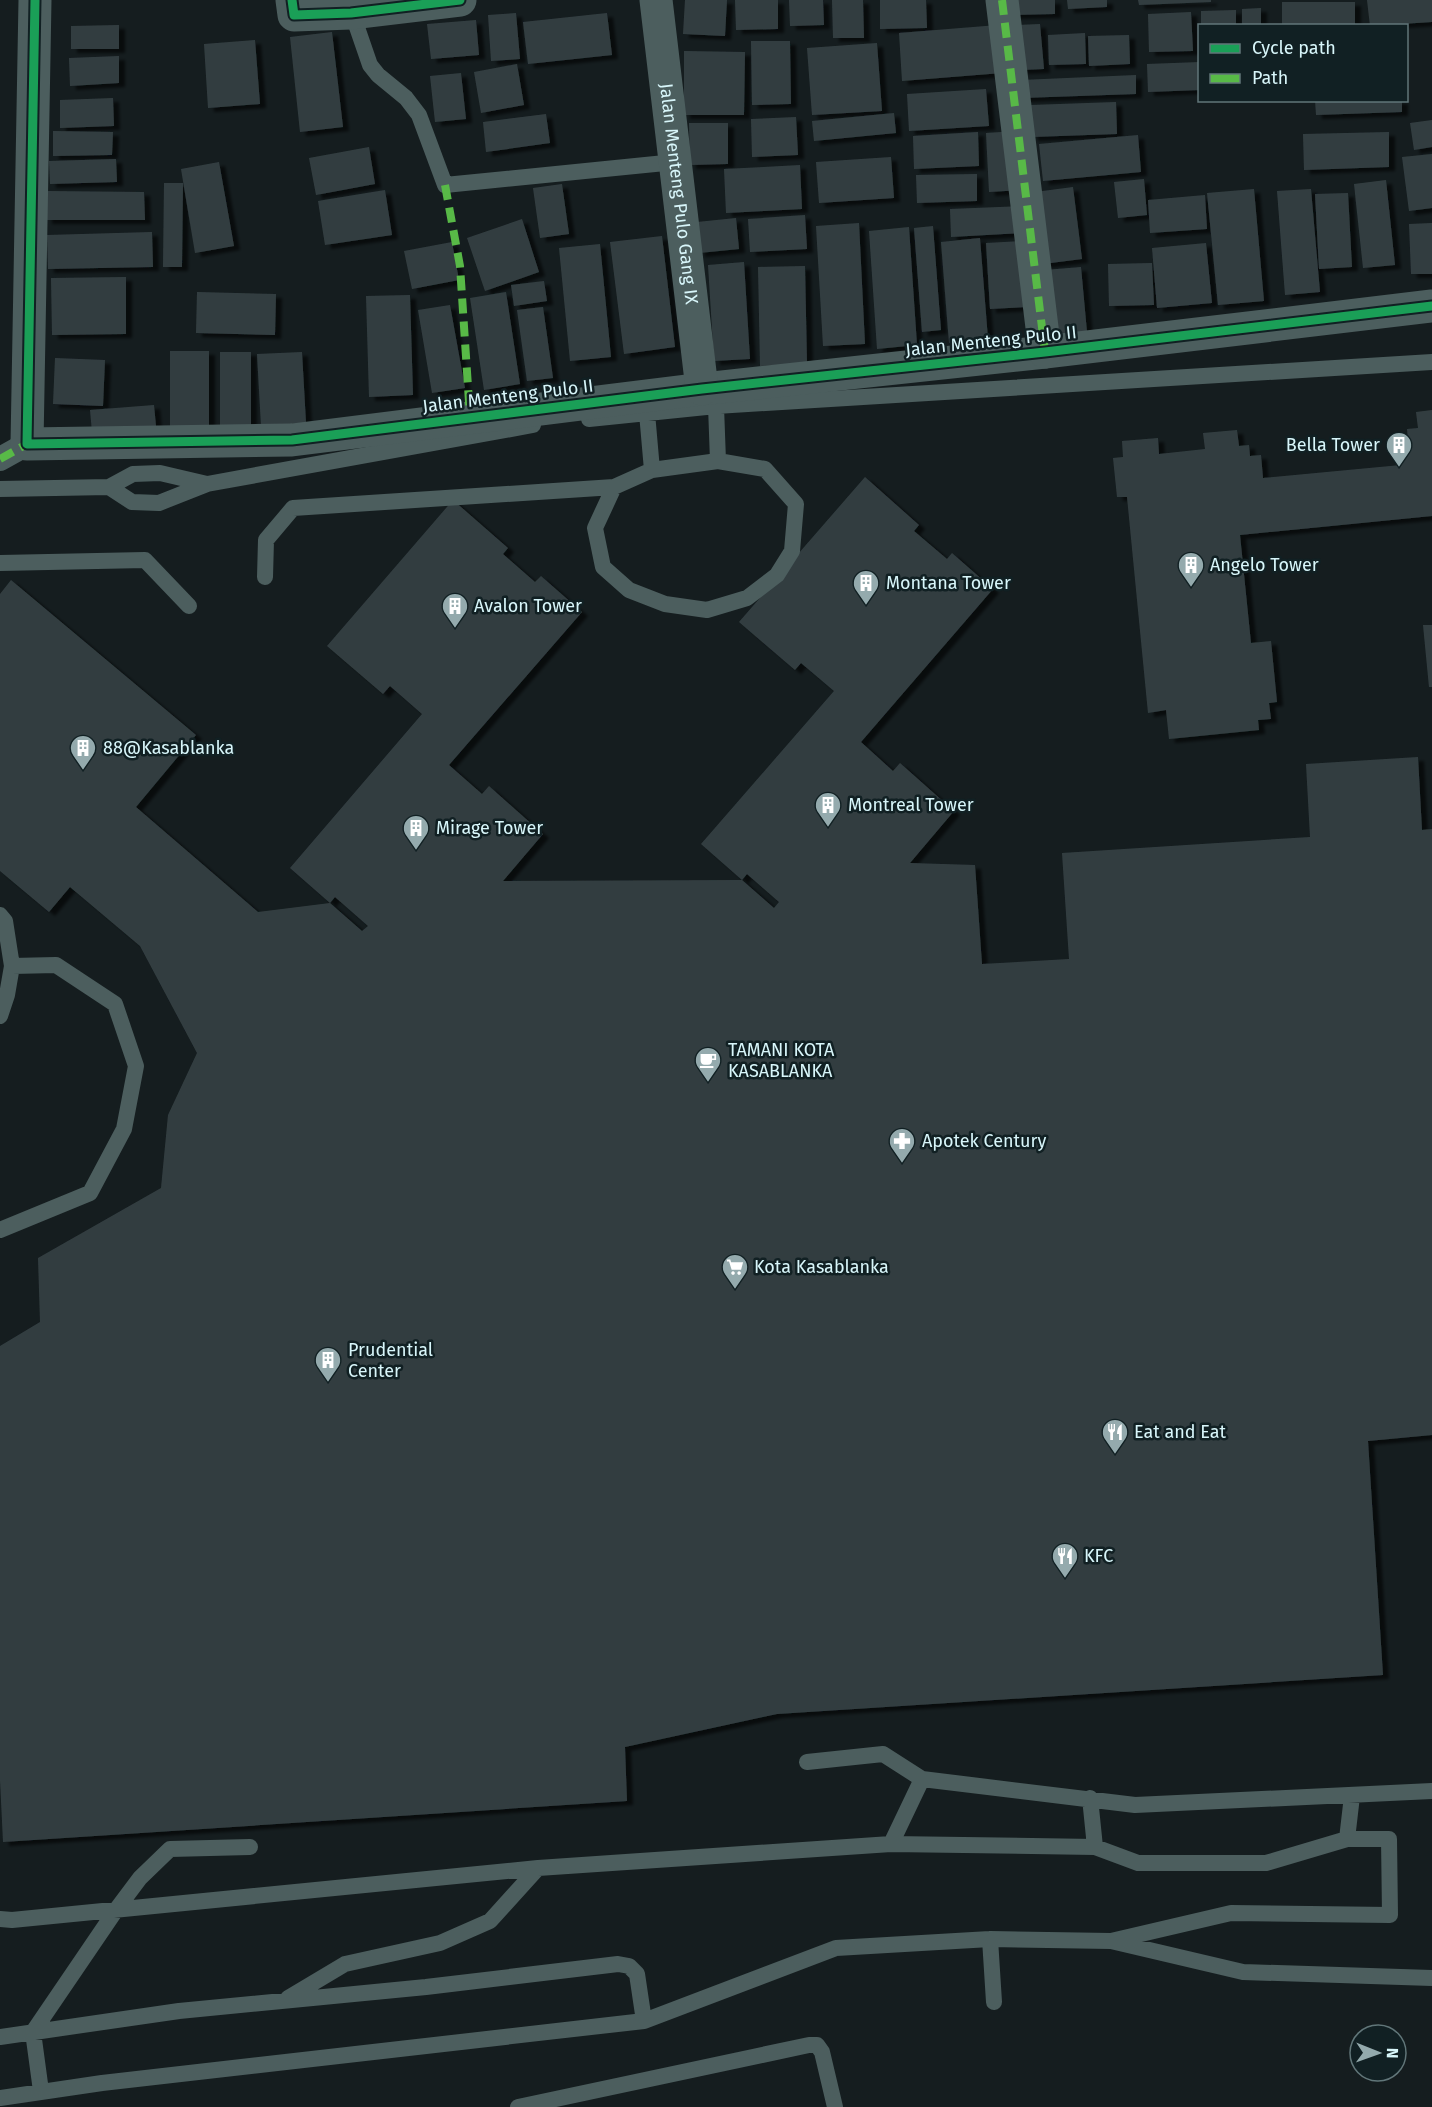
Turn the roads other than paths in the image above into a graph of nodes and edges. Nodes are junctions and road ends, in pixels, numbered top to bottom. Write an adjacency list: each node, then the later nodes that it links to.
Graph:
1 (35, 0): 13 (street, Jalan Menteng Pulo II)
2 (460, 0): 5 (street)
3 (656, 0): 7 (street, Jalan Menteng Pulo Gang IX)
4 (1002, 0): 9 (street)
5 (350, 6): 6 (street); 7 (lane)
6 (293, 8)
7 (675, 162): 11 (street, Jalan Menteng Pulo Gang IX)
8 (1432, 306): 9 (street, Jalan Menteng Pulo II)
9 (1045, 352): 11 (street, Jalan Menteng Pulo II)
10 (1432, 362): 11 (lane)
11 (709, 397): 12 (lane); 13 (street, Jalan Menteng Pulo II); 14 (lane)
12 (647, 413): 15 (lane); 16 (lane)
13 (13, 451)
14 (718, 461): 15 (lane); 18 (lane)
15 (652, 470): 18 (lane)
16 (207, 484): 17 (lane); 17 (lane)
17 (109, 487): 19 (lane)
18 (614, 487): 21 (lane)
19 (0, 489)
20 (0, 563): 22 (lane)
21 (265, 577)
22 (189, 606)
23 (0, 915): 24 (lane)
24 (12, 966): 25 (lane); 26 (lane)
25 (0, 1016)
26 (0, 1230)
27 (807, 1762): 28 (lane)
28 (922, 1779): 31 (lane); 33 (lane)
29 (1432, 1791): 30 (lane)
30 (1352, 1796): 31 (lane); 32 (lane)
31 (1090, 1798): 35 (lane)
32 (1347, 1839): 35 (lane); 40 (lane)
33 (891, 1844): 35 (lane); 36 (lane)
34 (250, 1847): 37 (lane)
35 (1095, 1847)
36 (538, 1868): 37 (lane); 42 (lane)
37 (116, 1910): 38 (lane); 45 (lane)
38 (0, 1919)
39 (990, 1939): 40 (lane); 43 (lane); 44 (lane)
40 (1111, 1941): 41 (lane)
41 (1432, 1978)
42 (284, 2000): 44 (lane); 45 (lane)
43 (994, 2002)
44 (644, 2021): 47 (lane)
45 (33, 2032): 46 (lane); 47 (lane)
46 (0, 2037)
47 (41, 2091): 48 (lane)
48 (0, 2098)
49 (518, 2107): 50 (lane)
50 (835, 2107)

